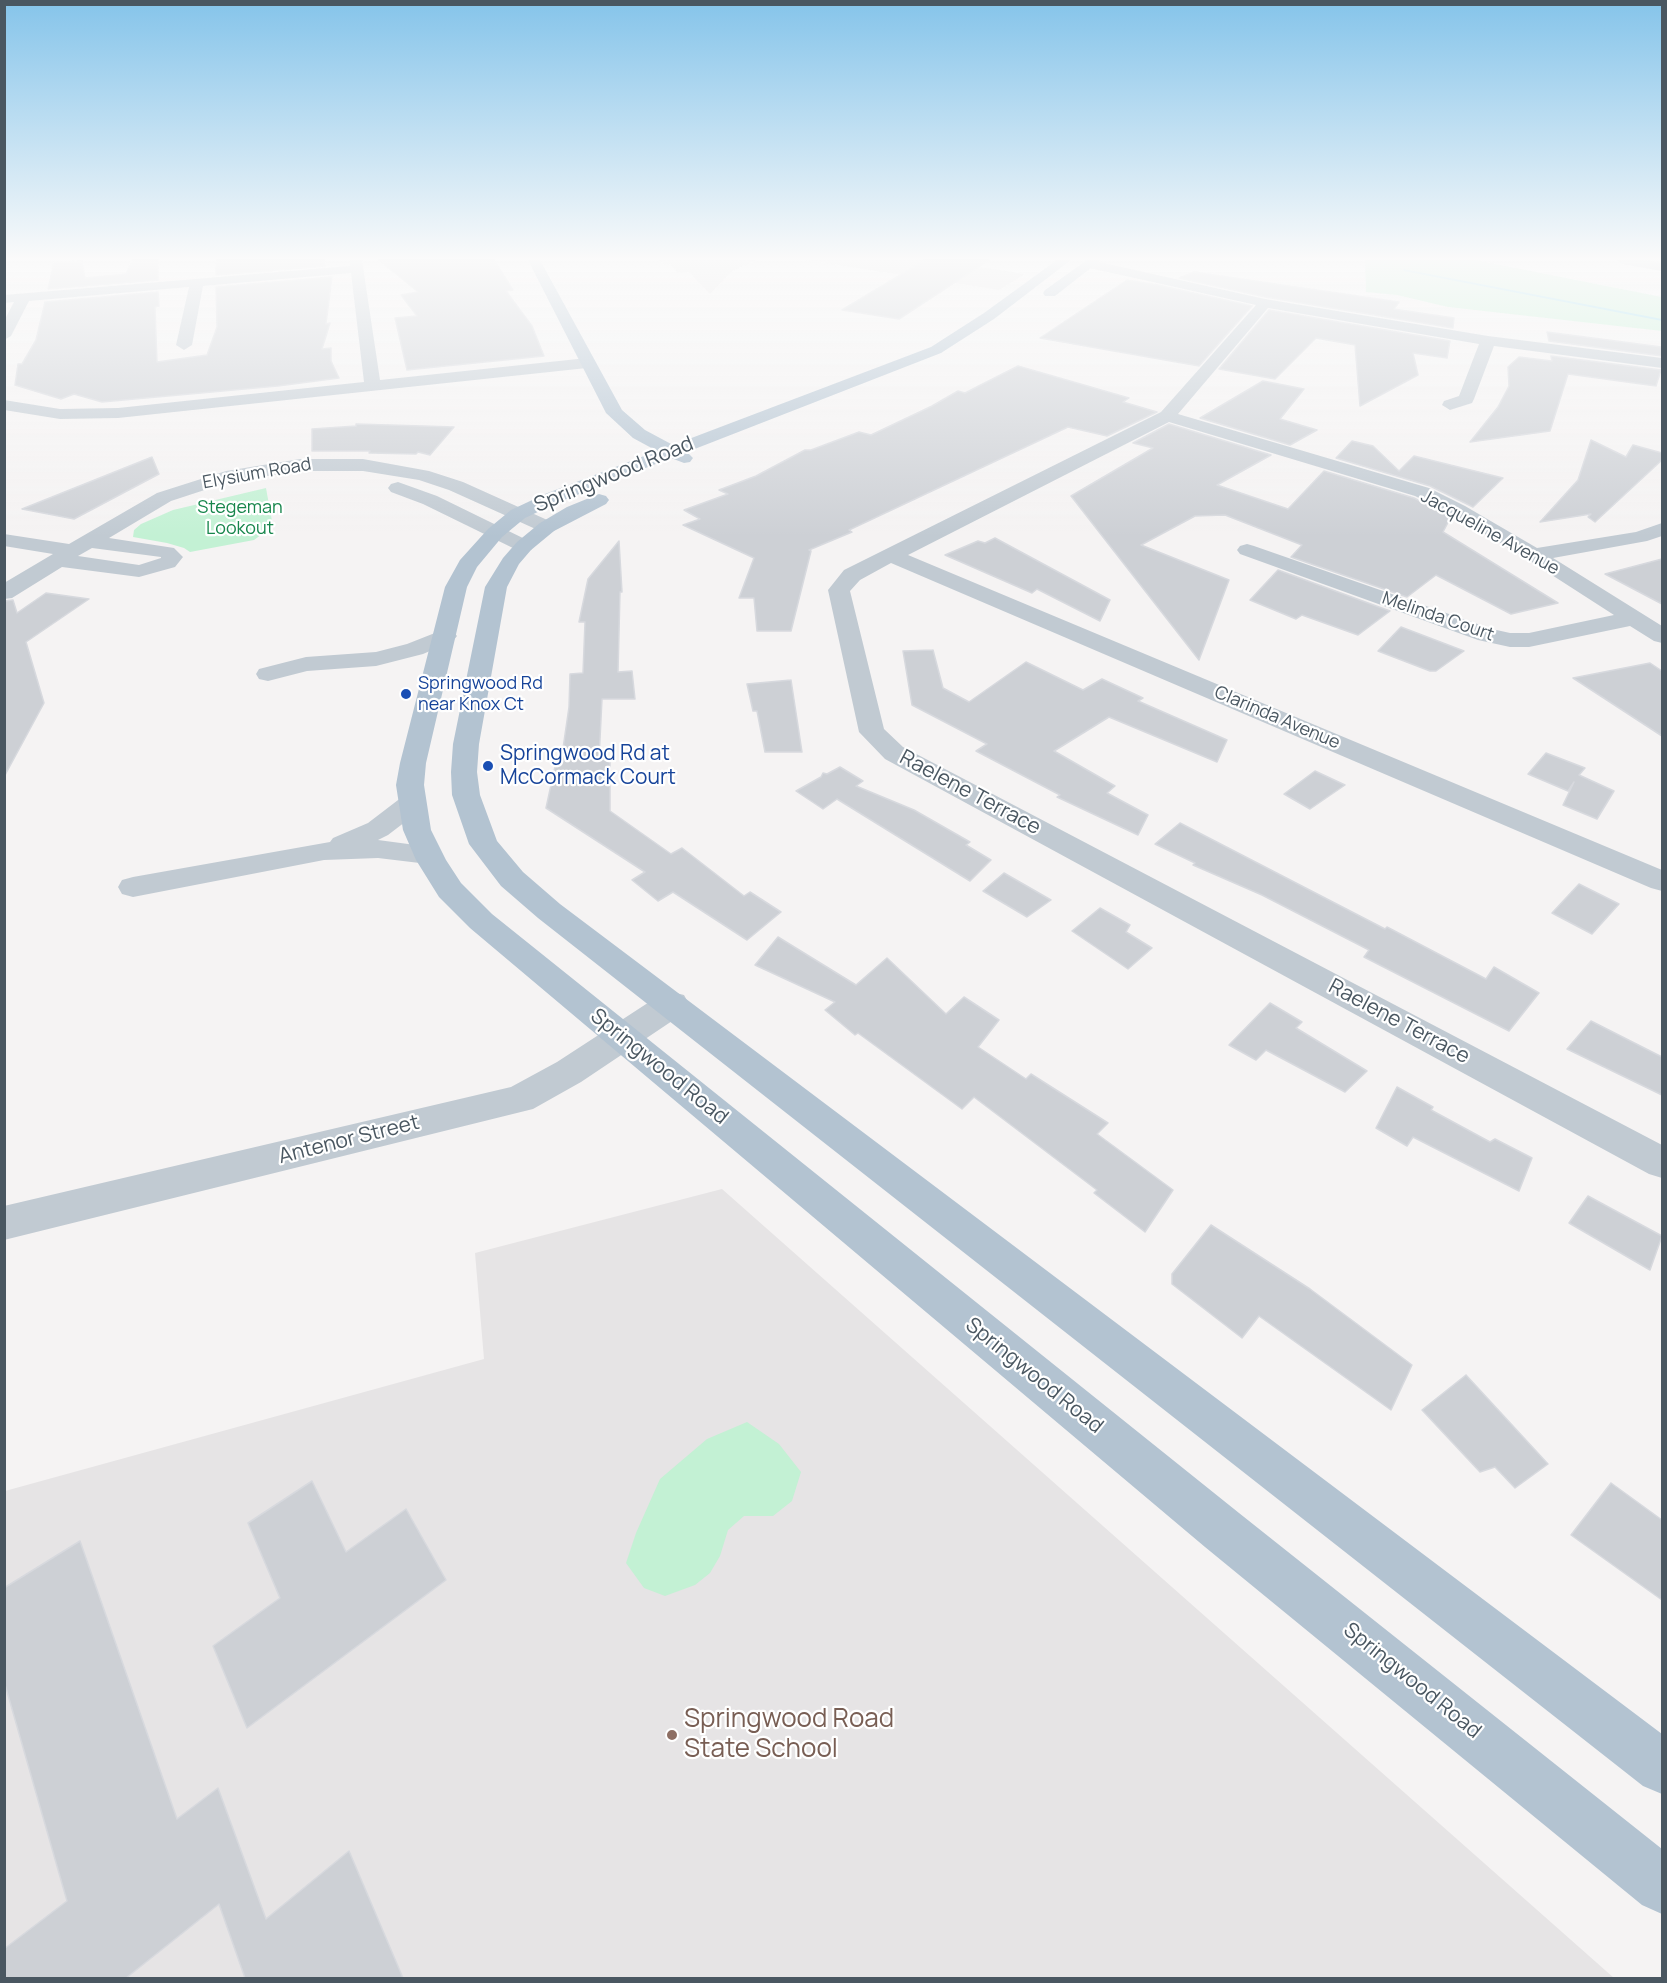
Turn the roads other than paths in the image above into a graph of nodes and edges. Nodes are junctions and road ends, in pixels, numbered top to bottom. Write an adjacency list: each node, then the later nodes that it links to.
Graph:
1 (369, 353): 9 (street)
2 (582, 353): 7 (main road)
3 (929, 353): 14 (main road, Springwood Road)
4 (1222, 353): 13 (street, Raelene Terrace)
5 (1484, 353): 11 (street)
6 (1579, 353): 8 (street)
7 (587, 363): 9 (street); 12 (main road)
8 (1662, 363)
9 (373, 387): 10 (street)
10 (4, 405)
11 (1450, 405)
12 (615, 413): 15 (main road); 15 (main road)
13 (1167, 417): 22 (street, Jacqueline Avenue); 23 (street, Raelene Terrace)
14 (720, 434): 15 (main road, Springwood Road); 15 (main road)
15 (673, 456): 18 (main road, Springwood Road)
16 (110, 527): 18 (street, Elysium Road); 18 (street, Elysium Road); 21 (street, Elysium Road)
17 (1662, 529): 22 (street)
18 (521, 530): 26 (main road, Springwood Road); 36 (main road, Springwood Road)
19 (4, 540): 21 (street)
20 (1247, 550): 25 (street, Melinda Court)
21 (73, 551): 24 (street, Elysium Road)
22 (1534, 555): 25 (street, Jacqueline Avenue)
23 (892, 556): 34 (street, Clarinda Avenue); 38 (street, Raelene Terrace)
24 (4, 593)
25 (1634, 618): 27 (street, Jacqueline Avenue)
26 (445, 636): 28 (street); 30 (main road, Springwood Road)
27 (1662, 636)
28 (376, 659): 29 (street); 30 (street)
29 (268, 674)
30 (433, 681): 31 (main road, Springwood Road)
31 (412, 803): 32 (street); 33 (main road, Springwood Road)
32 (324, 851): 33 (street); 35 (street)
33 (428, 855): 37 (main road, Springwood Road)
34 (1662, 881)
35 (133, 887)
36 (672, 1004): 37 (street, Antenor Street); 40 (main road, Springwood Road)
37 (621, 1037): 39 (street, Antenor Street); 41 (main road, Springwood Road)
38 (1662, 1163)
39 (4, 1223)
40 (1662, 1767)
41 (1662, 1885)

